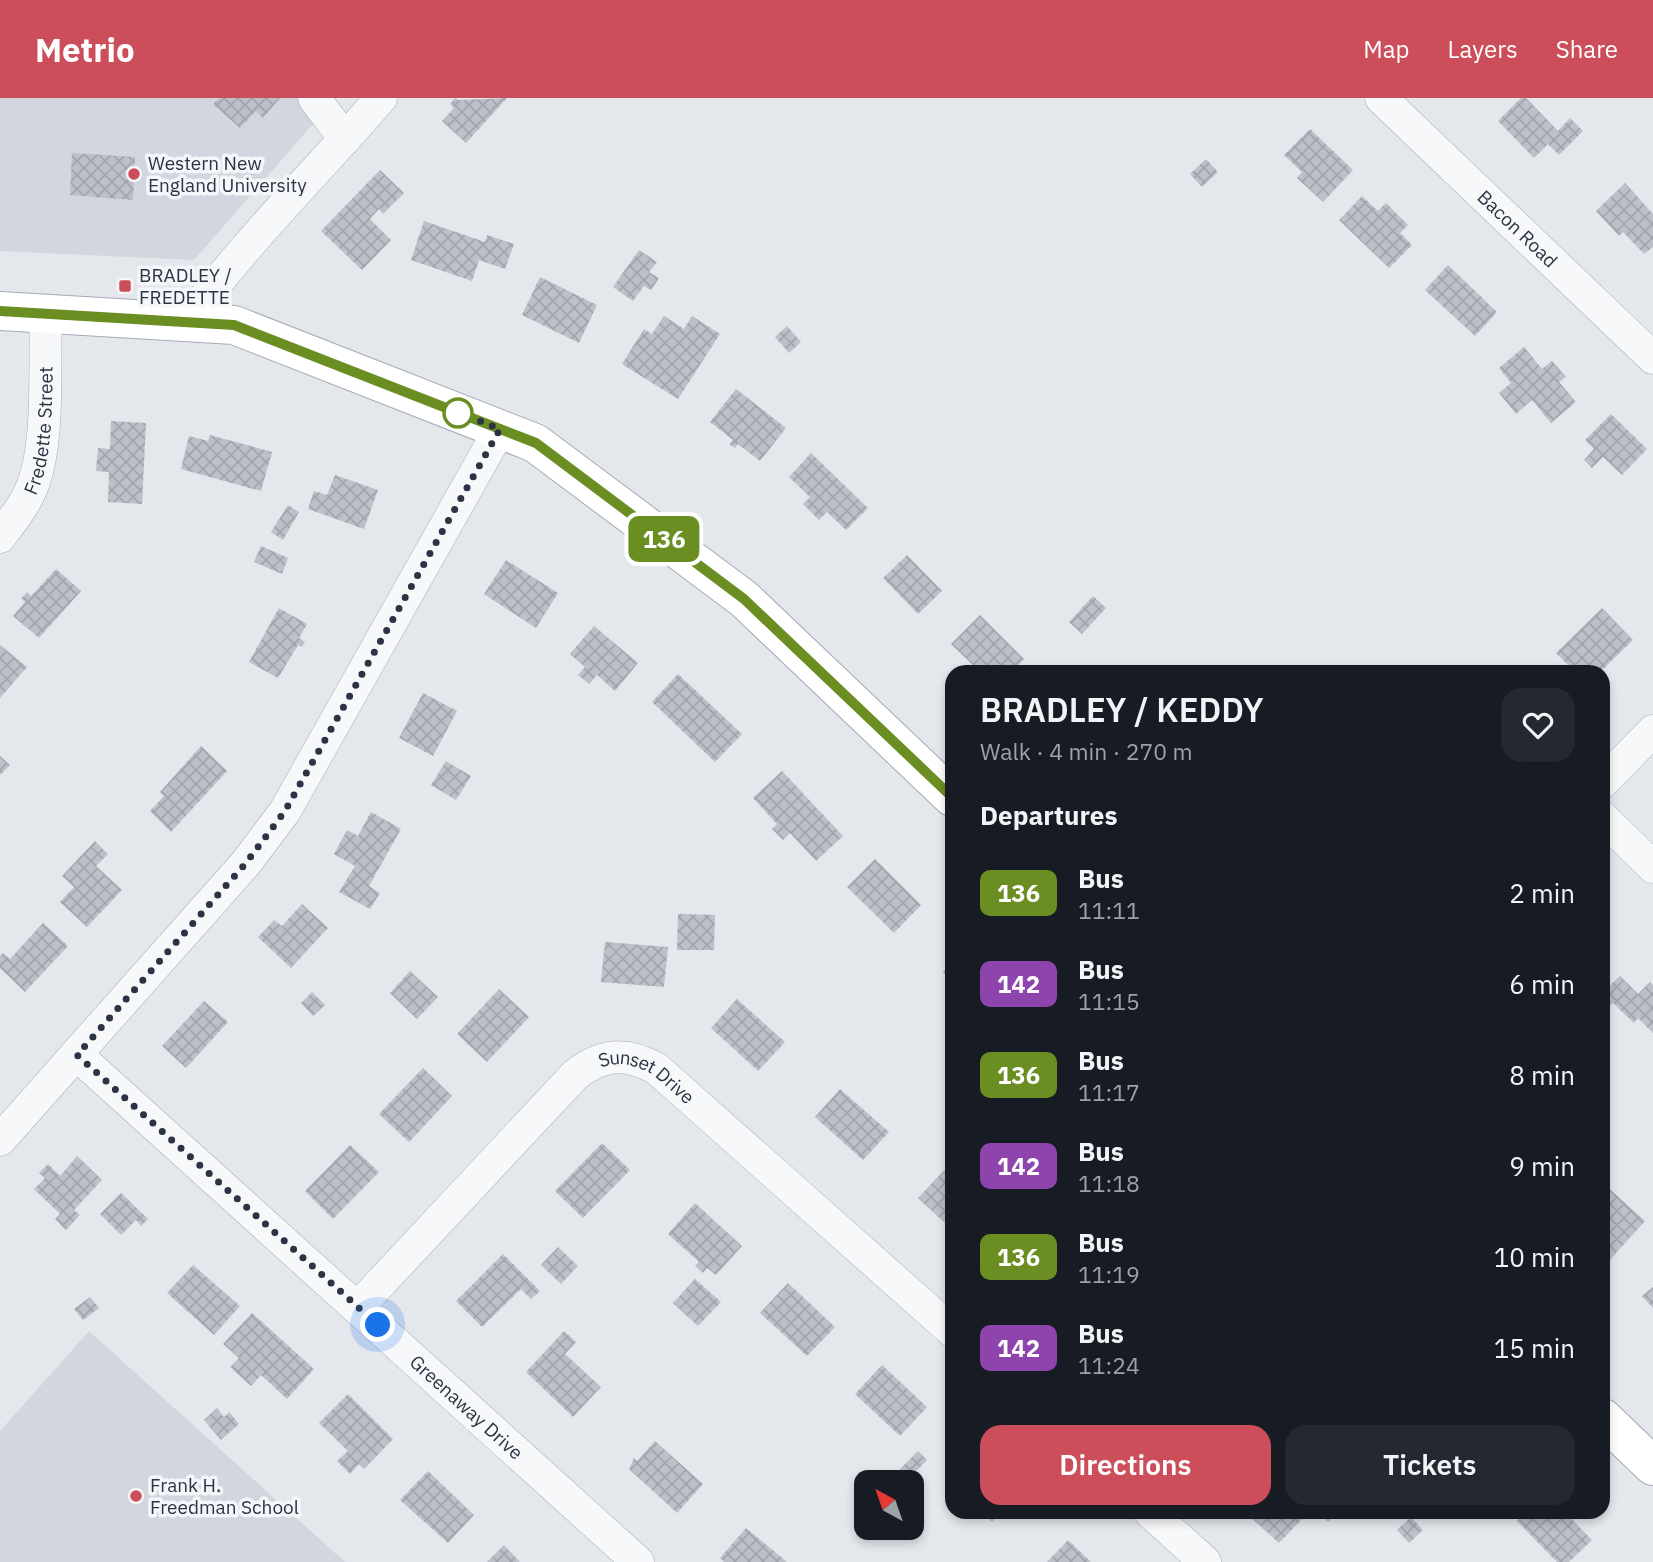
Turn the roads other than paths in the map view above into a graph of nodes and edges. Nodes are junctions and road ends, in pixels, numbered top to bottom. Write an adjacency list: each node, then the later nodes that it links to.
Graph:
1 (314, 98): 4 (street)
2 (381, 98): 4 (street)
3 (1381, 98): 8 (street, Bacon Road)
4 (345, 139): 7 (street)
5 (0, 311): 6 (main road)
6 (46, 314): 7 (main road); 10 (street, Fredette Street)
7 (187, 322): 9 (main road)
8 (1653, 358)
9 (500, 429): 13 (main road); 16 (street)
10 (0, 537)
11 (1653, 731): 12 (street)
12 (1610, 775)
13 (945, 790)
14 (1610, 825): 15 (street)
15 (1653, 867)
16 (77, 1055): 17 (street); 18 (street, Greenaway Drive)
17 (0, 1140)
18 (358, 1307): 19 (street, Sunset Drive); 23 (street, Greenaway Drive)
19 (945, 1325)
20 (1610, 1425): 21 (main road)
21 (1653, 1466)
22 (1158, 1519): 24 (street)
23 (639, 1562)
24 (1205, 1562)

